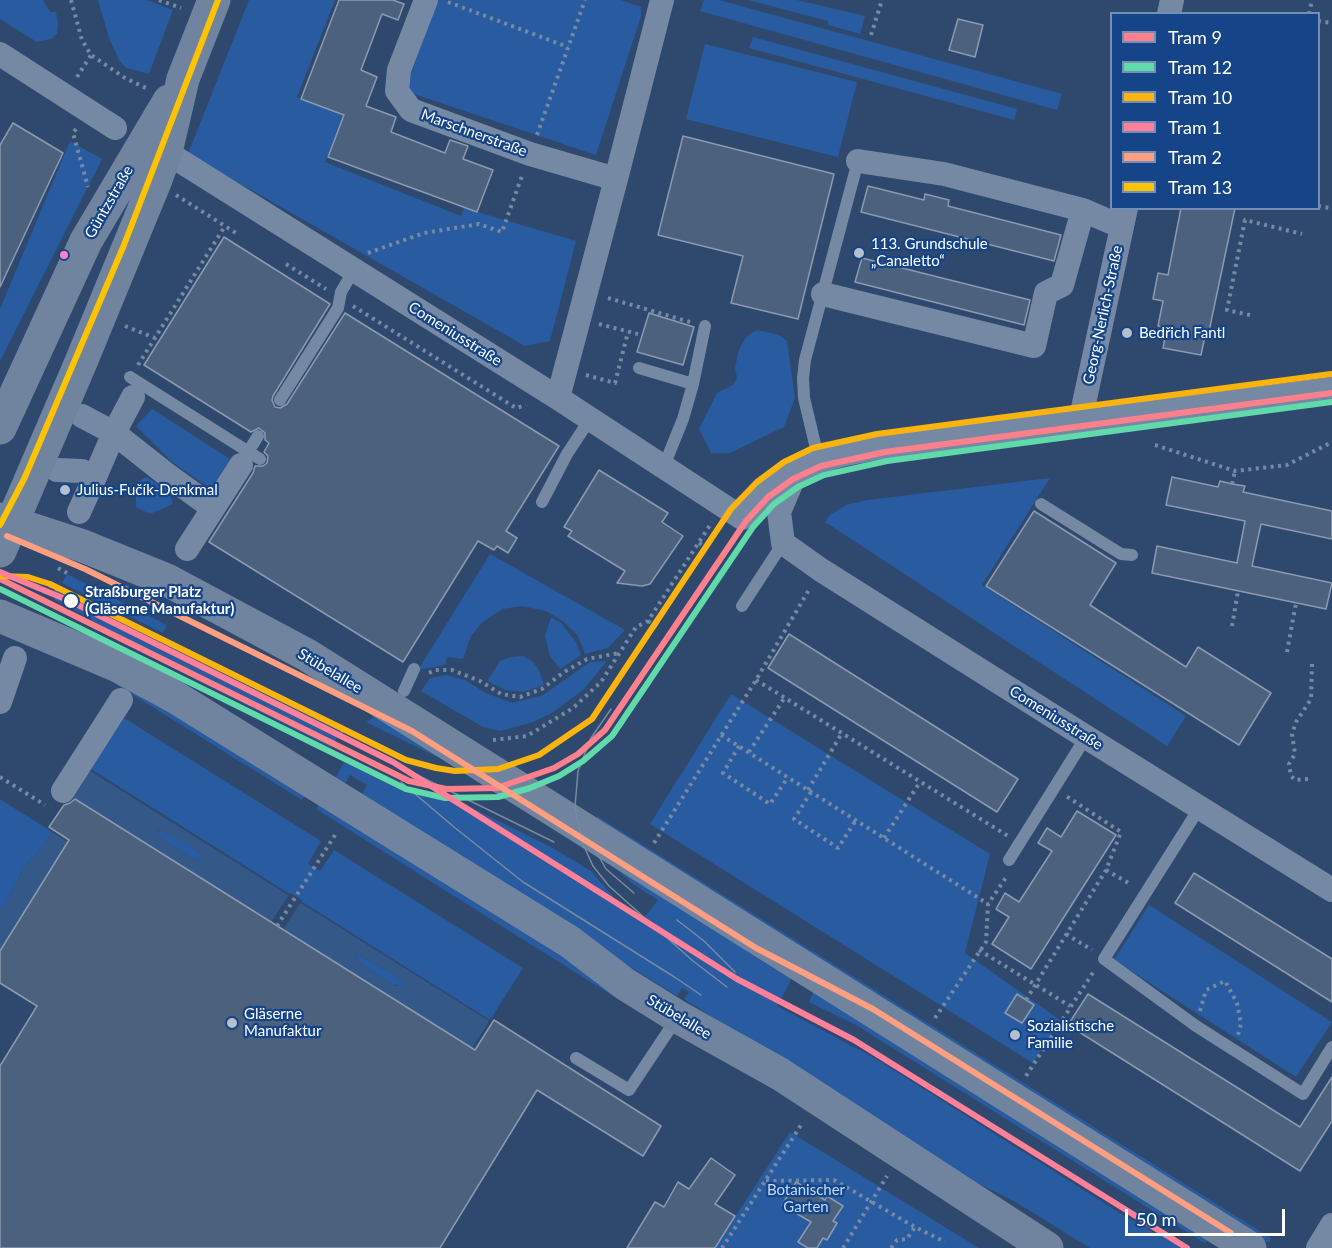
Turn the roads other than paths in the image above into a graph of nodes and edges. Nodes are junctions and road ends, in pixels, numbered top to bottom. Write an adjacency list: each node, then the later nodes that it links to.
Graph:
1 (214, 0): 5 (main road, Güntzstraße)
2 (426, 0): 9 (street, Marschnerstraße)
3 (662, 0): 9 (street)
4 (0, 54): 6 (street)
5 (178, 88): 7 (main road, Güntzstraße); 24 (main road, Güntzstraße)
6 (115, 128)
7 (166, 152): 12 (street, Comeniusstraße); 36 (main road, Güntzstraße)
8 (858, 161): 10 (street); 13 (lane)
9 (616, 179): 19 (street)
10 (1083, 210): 11 (street); 13 (street)
11 (1124, 218): 23 (street, Georg-Nerlich-Straße)
12 (354, 270): 19 (street, Comeniusstraße); 20 (lane)
13 (823, 294): 28 (lane)
14 (705, 326): 16 (lane)
15 (639, 368): 16 (lane)
16 (693, 384): 29 (lane)
17 (131, 387): 25 (street); 27 (lane)
18 (1332, 388): 23 (street)
19 (558, 398): 22 (street, Comeniusstraße)
20 (280, 400)
21 (82, 416): 25 (street)
22 (590, 419): 29 (street, Comeniusstraße); 33 (lane)
23 (1080, 422): 28 (street)
24 (0, 428)
25 (114, 433): 32 (street); 35 (street)
26 (258, 436): 27 (lane)
27 (250, 459): 35 (street)
28 (819, 461): 31 (street)
29 (664, 466): 31 (street, Comeniusstraße)
30 (57, 470): 32 (street)
31 (796, 472): 38 (street)
32 (94, 479): 37 (street)
33 (542, 502)
34 (1041, 504): 40 (lane)
35 (213, 508): 39 (street)
36 (4, 531): 37 (main road, Stübelallee)
37 (68, 540): 58 (main road, Stübelallee)
38 (783, 543): 41 (lane); 48 (street, Comeniusstraße)
39 (187, 549)
40 (1132, 555)
41 (742, 606)
42 (14, 622): 53 (main road, Stübelallee)
43 (15, 658): 47 (street)
44 (414, 669): 45 (lane)
45 (404, 691)
46 (121, 700): 49 (street)
47 (0, 702)
48 (1086, 737): 50 (street, Comeniusstraße); 51 (lane)
49 (63, 791)
50 (1200, 807): 52 (street, Comeniusstraße); 54 (lane)
51 (1009, 860)
52 (1332, 890)
53 (678, 1017): 55 (lane); 57 (main road, Stübelallee)
54 (1332, 1047)
55 (576, 1058)
56 (1332, 1226): 59 (street)
57 (1047, 1248)
58 (1250, 1248)
59 (1318, 1248)

